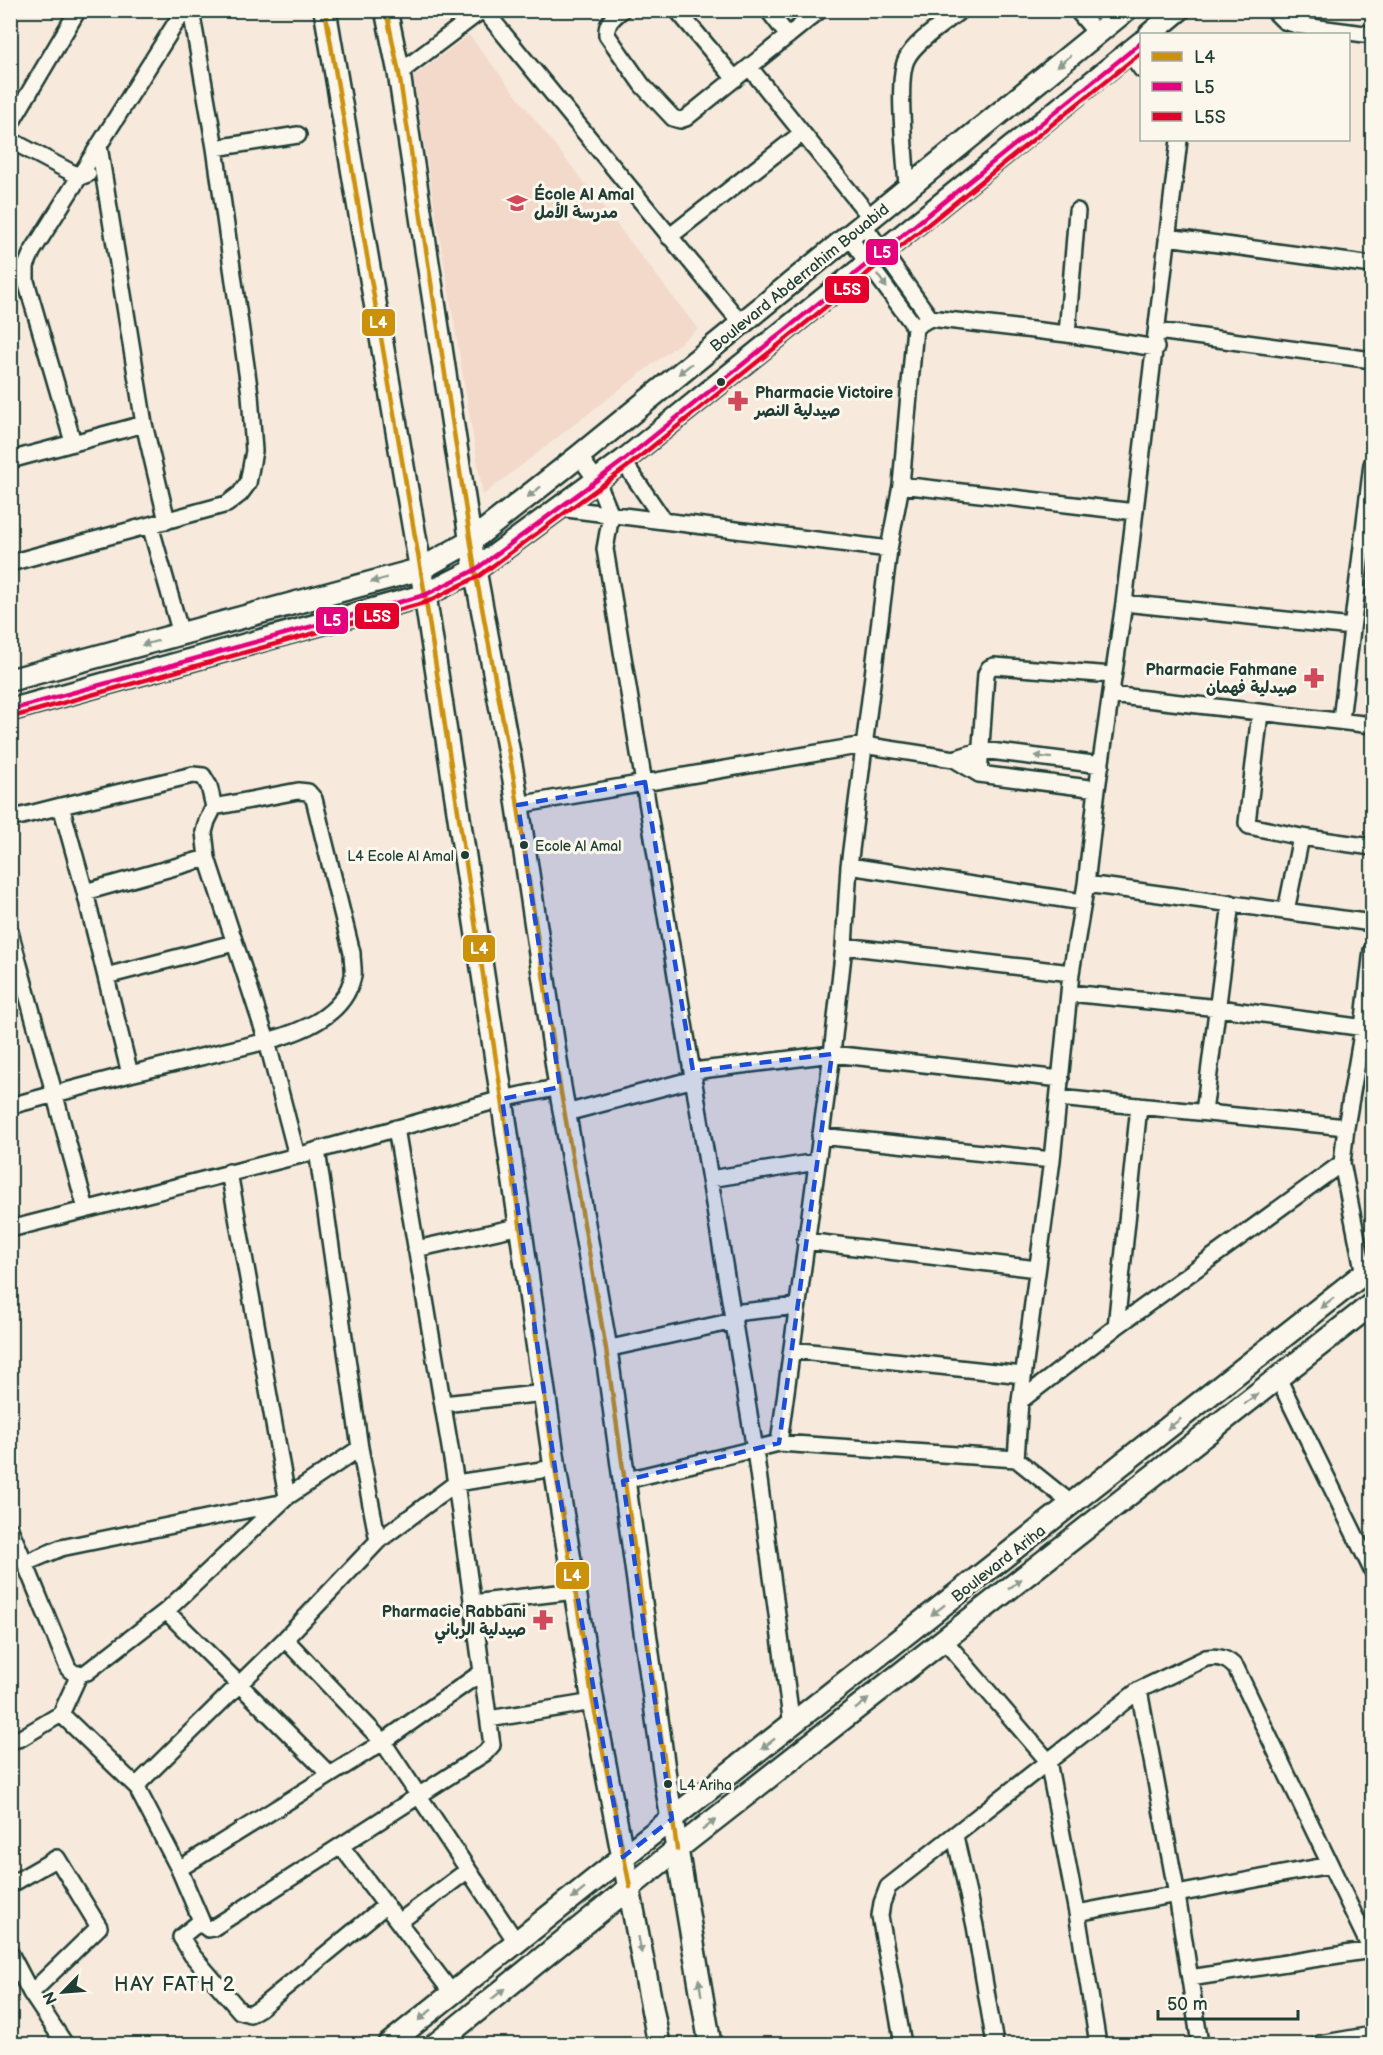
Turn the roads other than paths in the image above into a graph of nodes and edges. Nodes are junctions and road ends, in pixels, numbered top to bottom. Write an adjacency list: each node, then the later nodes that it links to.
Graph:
1 (78, 10): 25 (street)
2 (184, 10): 30 (street)
3 (191, 10): 31 (street)
4 (325, 10): 65 (main road)
5 (386, 10): 23 (main road)
6 (483, 10): 23 (street); 37 (street)
7 (622, 10): 24 (street)
8 (678, 10): 24 (street)
9 (768, 10): 19 (street)
10 (820, 10): 19 (street)
11 (961, 10): 34 (street)
12 (1077, 10): 17 (street)
13 (1126, 10): 17 (main road, Boulevard Abderrahim Bouabid)
14 (1179, 10): 16 (main road)
15 (1273, 10): 18 (street)
16 (1151, 33)
17 (1097, 34): 34 (main road, Boulevard Abderrahim Bouabid, one-way to 34)
18 (1372, 35)
19 (788, 36): 22 (street)
20 (1135, 47): 21 (street); 39 (main road, Boulevard Abderrahim Bouabid)
21 (1140, 63)
22 (750, 68): 24 (street); 26 (street)
23 (399, 73): 62 (main road)
24 (735, 79)
25 (10, 125)
26 (802, 133): 36 (street); 37 (street)
27 (298, 135): 31 (street)
28 (10, 140): 33 (street)
29 (1179, 141): 38 (street)
30 (99, 146): 32 (street); 33 (street)
31 (215, 148): 59 (street)
32 (103, 167): 33 (street); 48 (street)
33 (80, 177): 49 (street)
34 (907, 189): 36 (main road, Boulevard Abderrahim Bouabid)
35 (1077, 211): 45 (street)
36 (861, 226): 39 (street); 42 (main road, Boulevard Abderrahim Bouabid)
37 (669, 237): 42 (street)
38 (1167, 237): 40 (street); 44 (street)
39 (876, 256): 41 (street); 43 (street, one-way to 43); 52 (main road, Boulevard Abderrahim Bouabid)
40 (1372, 265)
41 (930, 318): 43 (street); 45 (street)
42 (741, 323): 50 (main road, Boulevard Abderrahim Bouabid, one-way to 50)
43 (915, 327): 55 (street)
44 (1158, 331): 46 (street); 47 (street)
45 (1067, 334): 46 (street)
46 (1156, 348): 57 (street)
47 (1372, 360)
48 (144, 424): 49 (street); 59 (street)
49 (73, 442): 51 (street)
50 (579, 456): 54 (street); 62 (main road, Boulevard Abderrahim Bouabid, one-way to 62)
51 (10, 460)
52 (623, 461): 54 (main road, Boulevard Abderrahim Bouabid); 60 (street)
53 (1372, 464): 69 (street)
54 (597, 481): 56 (main road, Boulevard Abderrahim Bouabid); 58 (street)
55 (900, 486): 57 (street); 63 (street)
56 (559, 508): 58 (street); 66 (main road, Boulevard Abderrahim Bouabid)
57 (1136, 512): 68 (street)
58 (611, 515): 60 (street); 83 (street)
59 (167, 521): 61 (street)
60 (664, 521): 63 (street)
61 (150, 525): 64 (street); 70 (street)
62 (471, 541): 65 (main road, Boulevard Abderrahim Bouabid); 66 (main road)
63 (889, 549): 78 (street)
64 (12, 558)
65 (421, 569): 67 (main road); 70 (main road, Boulevard Abderrahim Bouabid, one-way to 70)
66 (475, 570): 67 (main road, Boulevard Abderrahim Bouabid); 85 (main road)
67 (425, 595): 74 (main road, Boulevard Abderrahim Bouabid); 116 (main road)
68 (1124, 603): 69 (street); 71 (street)
69 (1352, 627): 76 (street)
70 (181, 634): 72 (main road, Boulevard Abderrahim Bouabid, one-way to 72)
71 (1113, 675): 73 (street); 79 (street)
72 (10, 680)
73 (1111, 695): 75 (street); 81 (street)
74 (10, 710)
75 (1260, 713): 76 (street); 89 (street)
76 (1341, 720): 77 (street)
77 (1372, 724)
78 (863, 746): 80 (street); 83 (street); 92 (street)
79 (982, 750): 80 (street); 81 (street, one-way to 79); 82 (street)
80 (954, 759): 82 (street)
81 (1101, 765): 84 (street)
82 (979, 774): 84 (street)
83 (645, 782): 85 (street); 111 (street)
84 (1096, 789): 93 (street)
85 (518, 805): 113 (main road)
86 (61, 806): 87 (street); 88 (street); 94 (street)
87 (214, 807): 91 (street); 108 (street)
88 (10, 819)
89 (1301, 837): 90 (street); 97 (street)
90 (1372, 846)
91 (207, 858): 94 (street); 100 (street)
92 (849, 866): 95 (street); 101 (street)
93 (1086, 884): 95 (street); 96 (street)
94 (85, 892): 104 (street)
95 (1082, 902): 103 (street)
96 (1231, 903): 97 (street); 106 (street)
97 (1286, 910): 98 (street)
98 (1372, 923)
99 (10, 932): 114 (street)
100 (234, 943): 104 (street); 108 (street)
101 (844, 946): 103 (street); 109 (street)
102 (1372, 950): 107 (street)
103 (1071, 973): 105 (street)
104 (106, 976): 110 (street)
105 (1069, 993): 106 (street); 112 (street)
106 (1218, 1008): 107 (street); 119 (street)
107 (1368, 1028): 121 (street)
108 (267, 1041): 110 (street); 125 (street)
109 (832, 1054): 111 (street); 112 (street); 123 (street)
110 (130, 1074): 114 (street)
111 (693, 1075): 120 (street); 130 (street)
112 (1061, 1079): 115 (street)
113 (560, 1087): 116 (street); 120 (main road)
114 (55, 1095): 117 (street); 131 (street)
115 (1059, 1098): 118 (street); 126 (street)
116 (502, 1099): 122 (street); 132 (main road)
117 (10, 1106)
118 (1139, 1106): 119 (street); 141 (street)
119 (1204, 1112): 121 (street)
120 (566, 1113): 142 (main road)
121 (1346, 1127): 128 (street)
122 (396, 1128): 124 (street); 135 (street)
123 (820, 1136): 126 (street); 127 (street)
124 (317, 1150): 125 (street); 150 (street)
125 (297, 1156): 129 (street)
126 (1052, 1160): 136 (street)
127 (816, 1162): 130 (street); 134 (street)
128 (1342, 1163): 137 (street); 141 (street)
129 (230, 1172): 131 (street); 156 (street)
130 (710, 1179): 140 (street)
131 (86, 1209): 133 (street)
132 (521, 1226): 135 (street); 146 (main road)
133 (10, 1229)
134 (805, 1241): 136 (street); 139 (street)
135 (416, 1249): 148 (street)
136 (1037, 1269): 144 (street)
137 (1368, 1270): 157 (main road, Boulevard Ariha, one-way to 157)
138 (1372, 1304): 145 (main road, Boulevard Ariha)
139 (798, 1306): 140 (street); 143 (street)
140 (733, 1317): 142 (street); 151 (street)
141 (1116, 1327): 147 (street)
142 (606, 1349): 154 (main road)
143 (792, 1350): 144 (street); 149 (street)
144 (1023, 1376): 147 (street)
145 (1278, 1378): 161 (street); 166 (main road, Boulevard Ariha, one-way to 145)
146 (545, 1393): 148 (street); 153 (main road)
147 (1020, 1401): 152 (street)
148 (443, 1404): 155 (street)
149 (779, 1443): 151 (street); 152 (street)
150 (360, 1448): 156 (street); 159 (street)
151 (755, 1450): 154 (street); 174 (street)
152 (1016, 1460): 157 (street)
153 (555, 1468): 155 (street); 162 (main road)
154 (623, 1481): 181 (main road)
155 (456, 1483): 159 (street); 163 (street)
156 (284, 1500): 160 (street); 164 (street)
157 (1072, 1504): 174 (main road, Boulevard Ariha, one-way to 174)
158 (10, 1529): 160 (street)
159 (378, 1541): 165 (street)
160 (25, 1563): 168 (street)
161 (1372, 1570)
162 (575, 1591): 163 (street); 171 (main road)
163 (472, 1603): 167 (street)
164 (166, 1611): 168 (street); 169 (street)
165 (285, 1639): 169 (street); 176 (street)
166 (944, 1640): 177 (street); 184 (main road, Boulevard Ariha, one-way to 166)
167 (482, 1672): 173 (street); 176 (street)
168 (79, 1675): 172 (street)
169 (238, 1685): 178 (street); 179 (street)
170 (1139, 1690): 177 (street); 186 (street); 191 (street)
171 (593, 1702): 173 (street); 185 (main road)
172 (61, 1714): 175 (street); 179 (street)
173 (489, 1719): 180 (street)
174 (792, 1726): 181 (main road, Boulevard Ariha, one-way to 181)
175 (10, 1741)
176 (383, 1742): 178 (street); 180 (street)
177 (1048, 1761): 182 (street); 193 (street)
178 (328, 1774): 187 (street)
179 (138, 1788): 187 (street)
180 (419, 1796): 183 (street); 188 (street)
181 (672, 1819): 184 (main road); 185 (main road, Boulevard Ariha)
182 (955, 1836): 208 (street); 209 (street)
183 (341, 1846): 192 (street); 195 (street)
184 (677, 1849): 190 (main road, Boulevard Ariha); 207 (main road, one-way to 184)
185 (623, 1857): 190 (main road); 196 (main road, Boulevard Ariha, one-way to 196)
186 (1330, 1864): 191 (street); 197 (street)
187 (179, 1869): 195 (street)
188 (468, 1870): 194 (street); 196 (street)
189 (10, 1885): 200 (street)
190 (630, 1887): 205 (main road, Boulevard Ariha, one-way to 190); 206 (main road, one-way to 206)
191 (1177, 1894): 193 (street); 199 (street)
192 (386, 1905): 194 (street); 195 (street)
193 (1077, 1913): 210 (street)
194 (399, 1922): 201 (street)
195 (203, 1925)
196 (517, 1943): 201 (main road, Boulevard Ariha)
197 (1372, 1951): 199 (street)
198 (10, 1953): 200 (street)
199 (1190, 1978): 211 (street)
200 (31, 1993): 203 (street)
201 (453, 1993): 204 (main road, Boulevard Ariha, one-way to 204)
202 (1372, 2036): 212 (street)
203 (65, 2044)
204 (389, 2044)
205 (436, 2044)
206 (659, 2044)
207 (710, 2044)
208 (903, 2044)
209 (995, 2044)
210 (1098, 2044)
211 (1200, 2044)
212 (1319, 2044)

